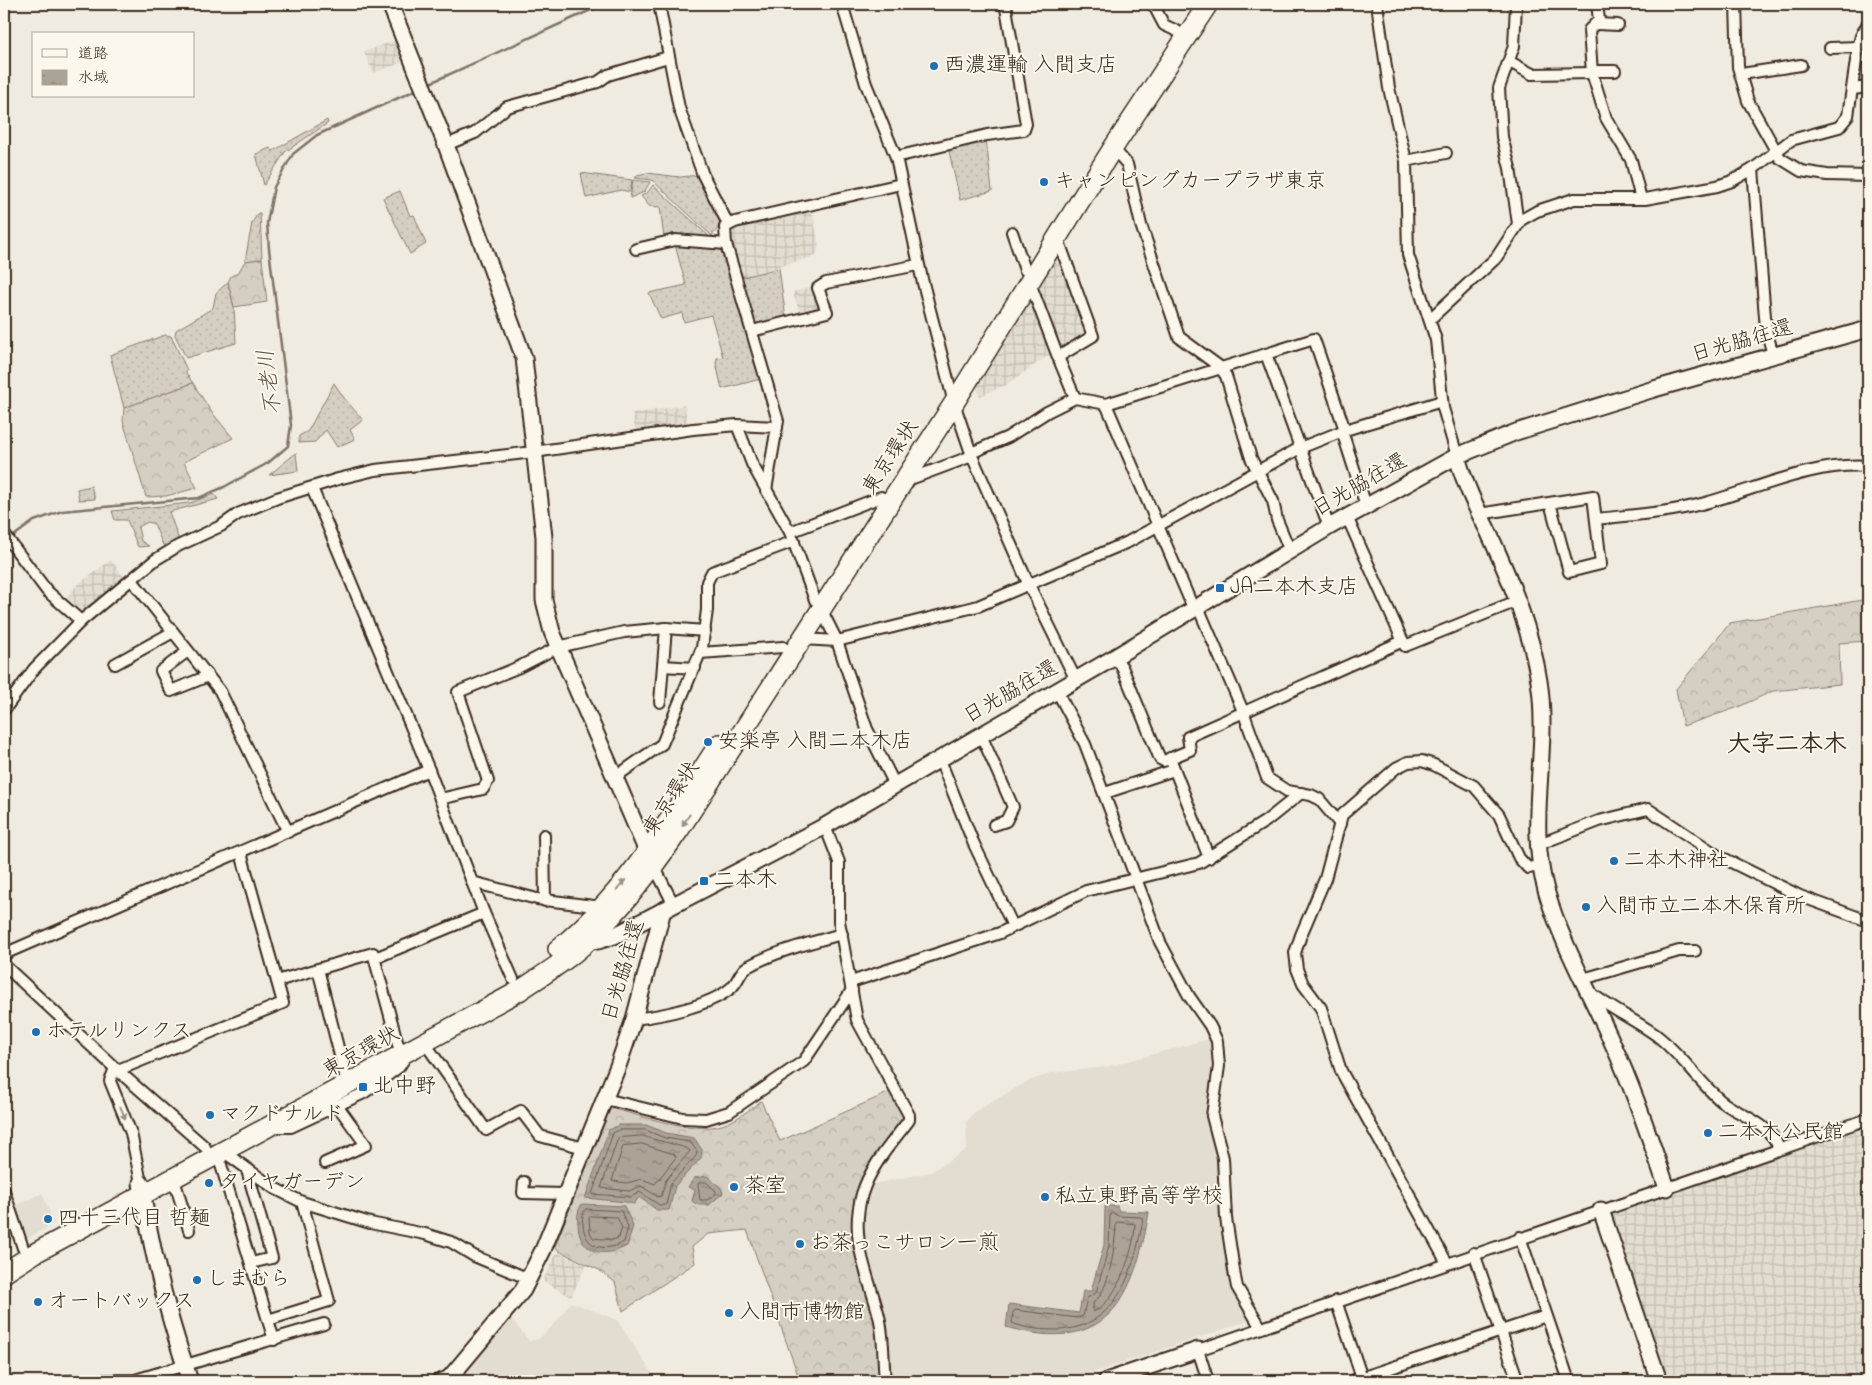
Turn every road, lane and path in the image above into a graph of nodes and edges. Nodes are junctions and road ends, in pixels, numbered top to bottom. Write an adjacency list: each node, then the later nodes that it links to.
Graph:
1 (390, 4): 26 (street)
2 (659, 4): 18 (street)
3 (842, 4): 30 (street)
4 (1008, 4): 30 (street)
5 (1153, 4): 15 (street)
6 (1194, 4): 15 (highway, 東京環状)
7 (1208, 4): 27 (highway, 東京環状)
8 (1376, 4): 31 (street)
9 (1516, 4): 19 (street)
10 (1597, 4): 12 (street)
11 (1736, 4): 23 (street)
12 (1596, 24): 14 (street); 22 (street)
13 (1868, 24): 16 (street)
14 (1618, 25)
15 (1177, 31): 43 (highway, 東京環状)
16 (1858, 47): 17 (street); 25 (street)
17 (1830, 48)
18 (668, 57): 26 (street); 36 (street)
19 (1510, 62): 22 (street); 37 (street)
20 (1801, 65): 23 (street)
21 (1615, 71): 22 (street)
22 (1592, 72): 35 (street)
23 (1741, 74): 28 (street)
24 (1868, 87): 25 (street)
25 (1853, 89): 28 (street)
26 (446, 145): 59 (street)
27 (1113, 148): 39 (highway, 東京環状); 50 (street)
28 (1776, 152): 32 (street); 33 (street)
29 (1446, 153): 31 (street)
30 (896, 157): 34 (street)
31 (1406, 161): 44 (street)
32 (1753, 168): 35 (street); 48 (street)
33 (1868, 176)
34 (901, 184): 36 (street); 42 (street)
35 (1641, 199): 37 (street)
36 (728, 224): 40 (street)
37 (1518, 224): 44 (street)
38 (1012, 232): 43 (street)
39 (1058, 239): 43 (highway, 東京環状); 49 (street)
40 (726, 244): 41 (street); 46 (street)
41 (636, 249)
42 (918, 266): 46 (street); 51 (street)
43 (1028, 276): 49 (street); 51 (highway, 東京環状)
44 (1430, 319): 53 (street)
45 (1868, 329): 48 (street, 日光脇往還)
46 (752, 331): 56 (street)
47 (1266, 354): 50 (street); 57 (street); 58 (street)
48 (1773, 355): 61 (street, 日光脇往還)
49 (1058, 357): 52 (street)
50 (1220, 367): 54 (street); 63 (street)
51 (952, 394): 60 (street); 64 (highway, 東京環状); 67 (highway, 東京環状)
52 (1075, 398): 54 (street); 60 (street)
53 (1442, 401): 57 (street); 61 (street)
54 (1106, 404): 73 (street)
55 (737, 425): 56 (street); 59 (street); 66 (street)
56 (777, 427): 66 (street)
57 (1343, 430): 58 (street); 69 (street)
58 (1300, 448): 63 (street); 74 (street)
59 (534, 452): 65 (street); 90 (street)
60 (972, 454): 64 (street); 79 (street)
61 (1457, 456): 69 (street, 日光脇往還); 70 (street)
62 (1868, 466): 72 (street)
63 (1258, 472): 73 (street); 77 (street)
64 (903, 482): 81 (highway, 東京環状)
65 (312, 488): 78 (street); 107 (street)
66 (766, 490): 75 (street)
67 (881, 497): 75 (street); 81 (highway, 東京環状)
68 (1550, 503): 70 (street); 72 (street); 72 (street)
69 (1366, 506): 71 (street, 日光脇往還)
70 (1479, 514): 80 (street)
71 (1347, 517): 74 (street, 日光脇往還); 89 (street)
72 (1596, 519)
73 (1159, 527): 79 (street); 82 (street)
74 (1329, 528): 77 (street, 日光脇往還)
75 (792, 536): 81 (street); 85 (street)
76 (7, 539): 83 (street)
77 (1290, 551): 82 (street, 日光脇往還)
78 (132, 580): 83 (street); 86 (street)
79 (1028, 583): 88 (street); 99 (street)
80 (1517, 601): 89 (street); 119 (street)
81 (818, 604): 87 (highway, 東京環状); 88 (street); 91 (highway, 東京環状)
82 (1196, 608): 94 (street, 日光脇往還); 103 (street)
83 (81, 621): 102 (street)
84 (666, 628): 85 (street); 90 (street); 96 (street)
85 (705, 631): 93 (street)
86 (173, 632): 92 (street); 95 (street)
87 (802, 638): 88 (street); 122 (highway, 東京環状, one-way to 122)
88 (837, 641): 110 (street)
89 (1403, 641): 103 (street)
90 (558, 647): 109 (street); 113 (street)
91 (783, 647): 93 (street); 122 (highway, 東京環状)
92 (188, 651): 98 (street); 98 (street)
93 (700, 652): 97 (street)
94 (1115, 657): 99 (street, 日光脇往還); 105 (street)
95 (115, 664)
96 (663, 666): 97 (street); 101 (street)
97 (695, 668): 109 (street)
98 (208, 676): 117 (street)
99 (1076, 680): 100 (street, 日光脇往還)
100 (1057, 691): 104 (street, 日光脇往還); 112 (street)
101 (660, 702)
102 (4, 710)
103 (1243, 711): 105 (street); 111 (street)
104 (982, 735): 106 (street, 日光脇往還); 115 (street)
105 (1170, 758): 108 (street)
106 (940, 760): 110 (street, 日光脇往還); 131 (street)
107 (429, 770): 113 (street); 117 (street)
108 (1174, 770): 112 (street); 121 (street)
109 (614, 778): 122 (street)
110 (895, 786): 116 (street, 日光脇往還)
111 (1301, 792): 114 (street); 121 (street)
112 (1104, 793): 124 (street)
113 (440, 799): 125 (street)
114 (1340, 824): 123 (street); 171 (street)
115 (994, 825)
116 (826, 826): 128 (street, 日光脇往還); 132 (street)
117 (288, 832): 120 (street)
118 (544, 835): 126 (street)
119 (1537, 845): 123 (street); 130 (street)
120 (241, 853): 135 (street); 140 (street)
121 (1209, 858): 124 (street)
122 (650, 860): 127 (highway, 東京環状, one-way to 122); 128 (street); 133 (highway, 東京環状)
123 (1540, 866): 141 (street)
124 (1136, 878): 131 (street); 178 (street)
125 (472, 882): 126 (street); 129 (street)
126 (545, 900): 127 (street)
127 (602, 907): 133 (highway, 東京環状)
128 (668, 907): 133 (street); 143 (street, 日光脇往還)
129 (484, 913): 136 (street); 139 (street)
130 (1868, 921)
131 (1013, 926): 142 (street)
132 (842, 934): 142 (street); 143 (street)
133 (582, 937): 139 (highway, 東京環状); 144 (highway, 東京環状)
134 (1695, 951): 141 (street)
135 (4, 954)
136 (375, 958): 138 (street); 145 (street)
137 (4, 965): 146 (street)
138 (318, 969): 140 (street); 147 (street)
139 (513, 979): 145 (highway, 東京環状)
140 (277, 981): 146 (street)
141 (1586, 985): 153 (street); 159 (street)
142 (852, 986): 148 (street); 190 (street)
143 (634, 1019): 148 (street, 日光脇往還)
144 (425, 1043): 145 (highway, 東京環状); 152 (street)
145 (403, 1049): 147 (highway, 東京環状); 149 (street); 151 (highway, 東京環状)
146 (116, 1069): 154 (street); 160 (street, one-way to 160)
147 (345, 1076): 154 (highway, 東京環状)
148 (605, 1099): 152 (street, 日光脇往還)
149 (337, 1106): 151 (street); 155 (street)
150 (1868, 1119): 153 (street)
151 (271, 1127): 154 (highway, 東京環状)
152 (584, 1148): 162 (street, 日光脇往還)
153 (1779, 1149): 159 (street)
154 (216, 1151): 156 (street); 157 (highway, 東京環状); 160 (highway, 東京環状); 170 (street)
155 (325, 1163)
156 (248, 1170): 163 (street); 170 (street)
157 (174, 1179): 160 (highway, 東京環状); 165 (street)
158 (524, 1182): 162 (street)
159 (1667, 1188): 164 (street)
160 (142, 1189): 167 (highway, 東京環状); 172 (highway, 東京環状); 182 (street)
161 (4, 1191): 167 (street)
162 (565, 1194): 173 (street, 日光脇往還)
163 (302, 1202): 173 (street); 176 (street)
164 (1601, 1210): 166 (street); 195 (street)
165 (189, 1230)
166 (1520, 1237): 168 (street); 175 (street)
167 (23, 1248): 169 (highway, 東京環状)
168 (1474, 1253): 171 (street); 179 (street)
169 (4, 1261)
170 (250, 1263): 176 (street)
171 (1447, 1263): 174 (street)
172 (4, 1272)
173 (530, 1278): 183 (street, 日光脇往還)
174 (1336, 1301): 178 (street); 184 (street)
175 (1546, 1316): 179 (street); 194 (street)
176 (268, 1320): 180 (street)
177 (324, 1324): 180 (street)
178 (1261, 1328): 181 (street)
179 (1501, 1331): 184 (street); 193 (street)
180 (274, 1340): 182 (street)
181 (1198, 1350): 191 (street); 192 (street)
182 (185, 1366): 187 (street); 188 (street)
183 (449, 1378): 189 (street)
184 (1359, 1380)
185 (66, 1381): 186 (street)
186 (92, 1381): 187 (street)
187 (135, 1381)
188 (190, 1381)
189 (436, 1381)
190 (885, 1381)
191 (1106, 1381)
192 (1208, 1381)
193 (1518, 1381)
194 (1569, 1381)
195 (1658, 1381)

